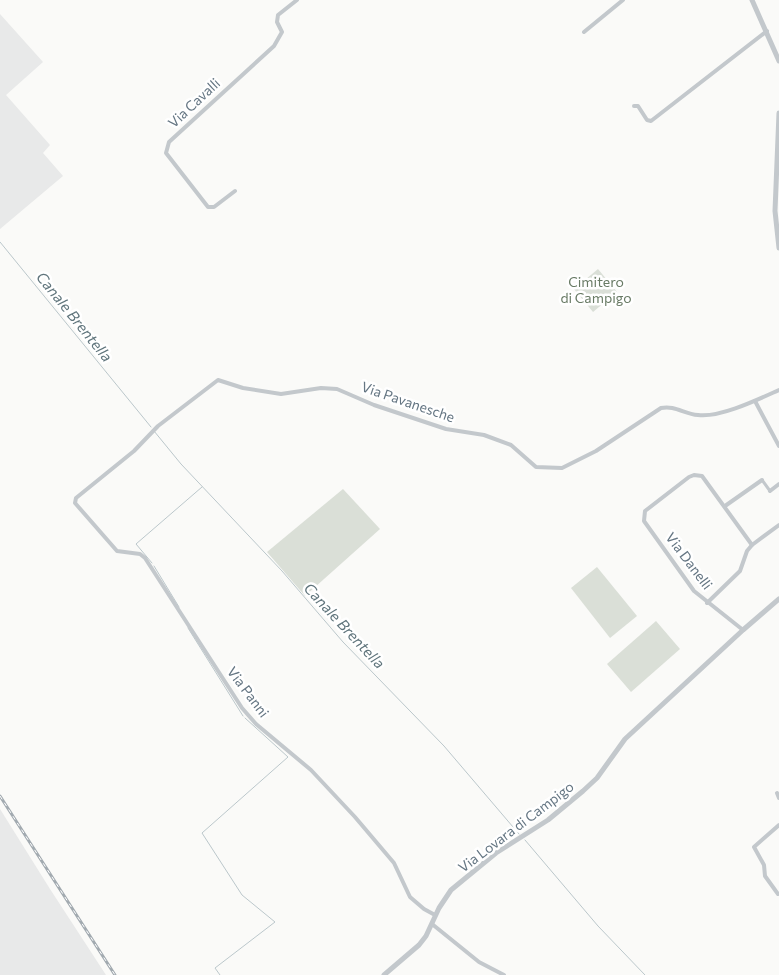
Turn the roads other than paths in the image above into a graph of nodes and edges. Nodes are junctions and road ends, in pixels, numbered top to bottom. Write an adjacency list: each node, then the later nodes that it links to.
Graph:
1 (296, 0): 10 (street, Via Cavalli)
2 (624, 0): 5 (street)
3 (752, 0): 4 (street)
4 (767, 31): 6 (street); 7 (street)
5 (584, 32)
6 (779, 60)
7 (634, 106)
8 (779, 114): 9 (street)
9 (777, 190): 11 (street)
10 (235, 191)
11 (779, 248)
12 (779, 390): 13 (street, Via Pavanesche)
13 (754, 401): 14 (street); 18 (street, Via Pavanesche)
14 (779, 446)
15 (762, 480): 17 (street); 19 (street)
16 (779, 484): 17 (street)
17 (770, 491)
18 (74, 500): 29 (street, Via Panni)
19 (725, 506): 21 (street); 23 (street, Via Danelli)
20 (779, 525): 21 (street)
21 (752, 545): 23 (street)
22 (779, 599): 24 (street, Via Lovara di Campigo)
23 (707, 603): 24 (street, Via Danelli)
24 (743, 630): 29 (street, Via Lovara di Campigo)
25 (776, 793): 26 (street)
26 (779, 798)
27 (779, 825): 28 (street)
28 (778, 894)
29 (435, 915): 30 (street, Via Lovara di Campigo)
30 (432, 924): 31 (street, Via Lovara di Campigo); 32 (street)
31 (384, 975)
32 (504, 975)

